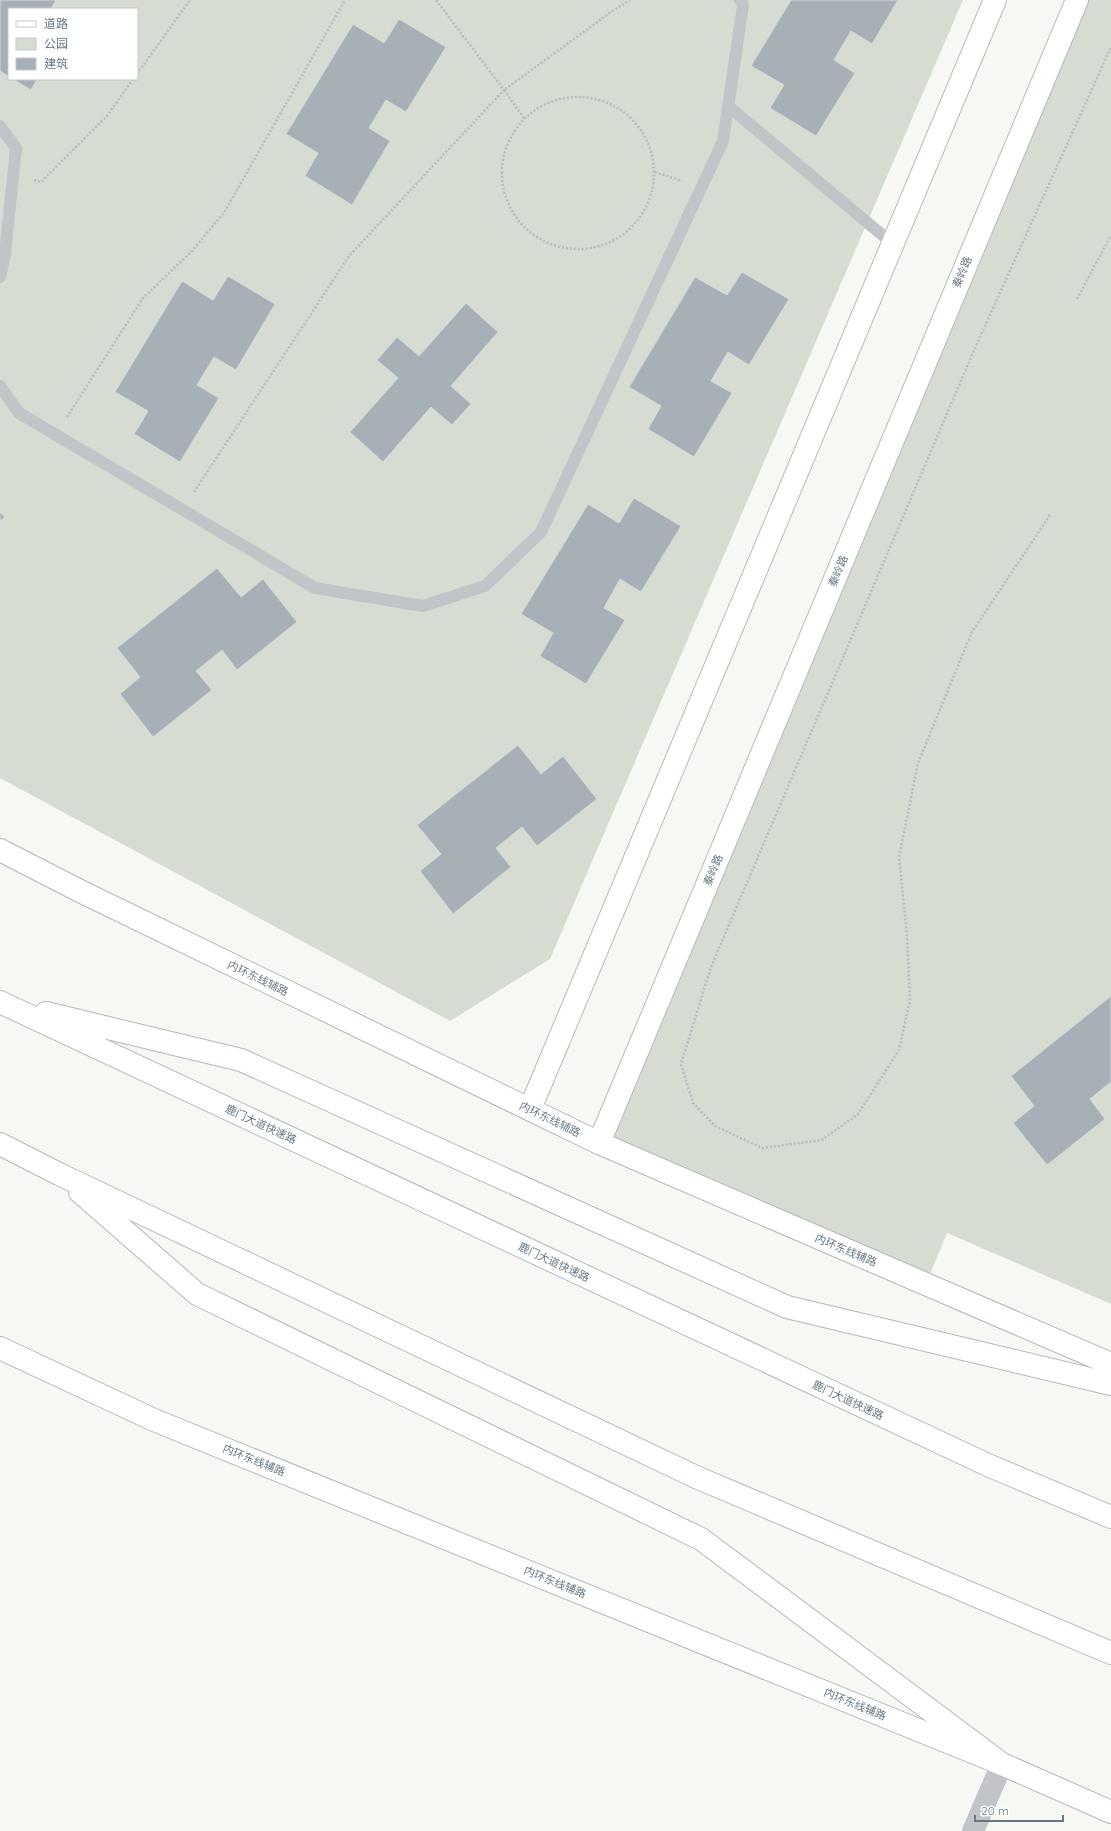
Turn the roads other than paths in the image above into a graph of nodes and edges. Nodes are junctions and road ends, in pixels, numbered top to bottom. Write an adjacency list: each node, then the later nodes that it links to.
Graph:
1 (740, 0): 4 (lane)
2 (995, 0): 6 (main road)
3 (1077, 0): 12 (main road, 秦岭路)
4 (728, 106): 6 (lane); 8 (lane)
5 (0, 126): 7 (lane)
6 (893, 244): 11 (main road)
7 (0, 277)
8 (0, 386)
9 (0, 850): 11 (main road, 内环东线辅路)
10 (0, 1002): 17 (main road); 18 (main road, 鹿门大道快速路)
11 (530, 1109): 12 (main road, 内环东线辅路)
12 (599, 1143): 16 (main road, 内环东线辅路)
13 (0, 1144): 14 (main road)
14 (59, 1174): 19 (main road); 20 (main road)
15 (0, 1348): 20 (main road, 内环东线辅路)
16 (1111, 1364)
17 (1111, 1384)
18 (1111, 1517)
19 (1111, 1653)
20 (1002, 1764): 21 (main road, 内环东线辅路); 22 (street)
21 (1111, 1812)
22 (973, 1831)

